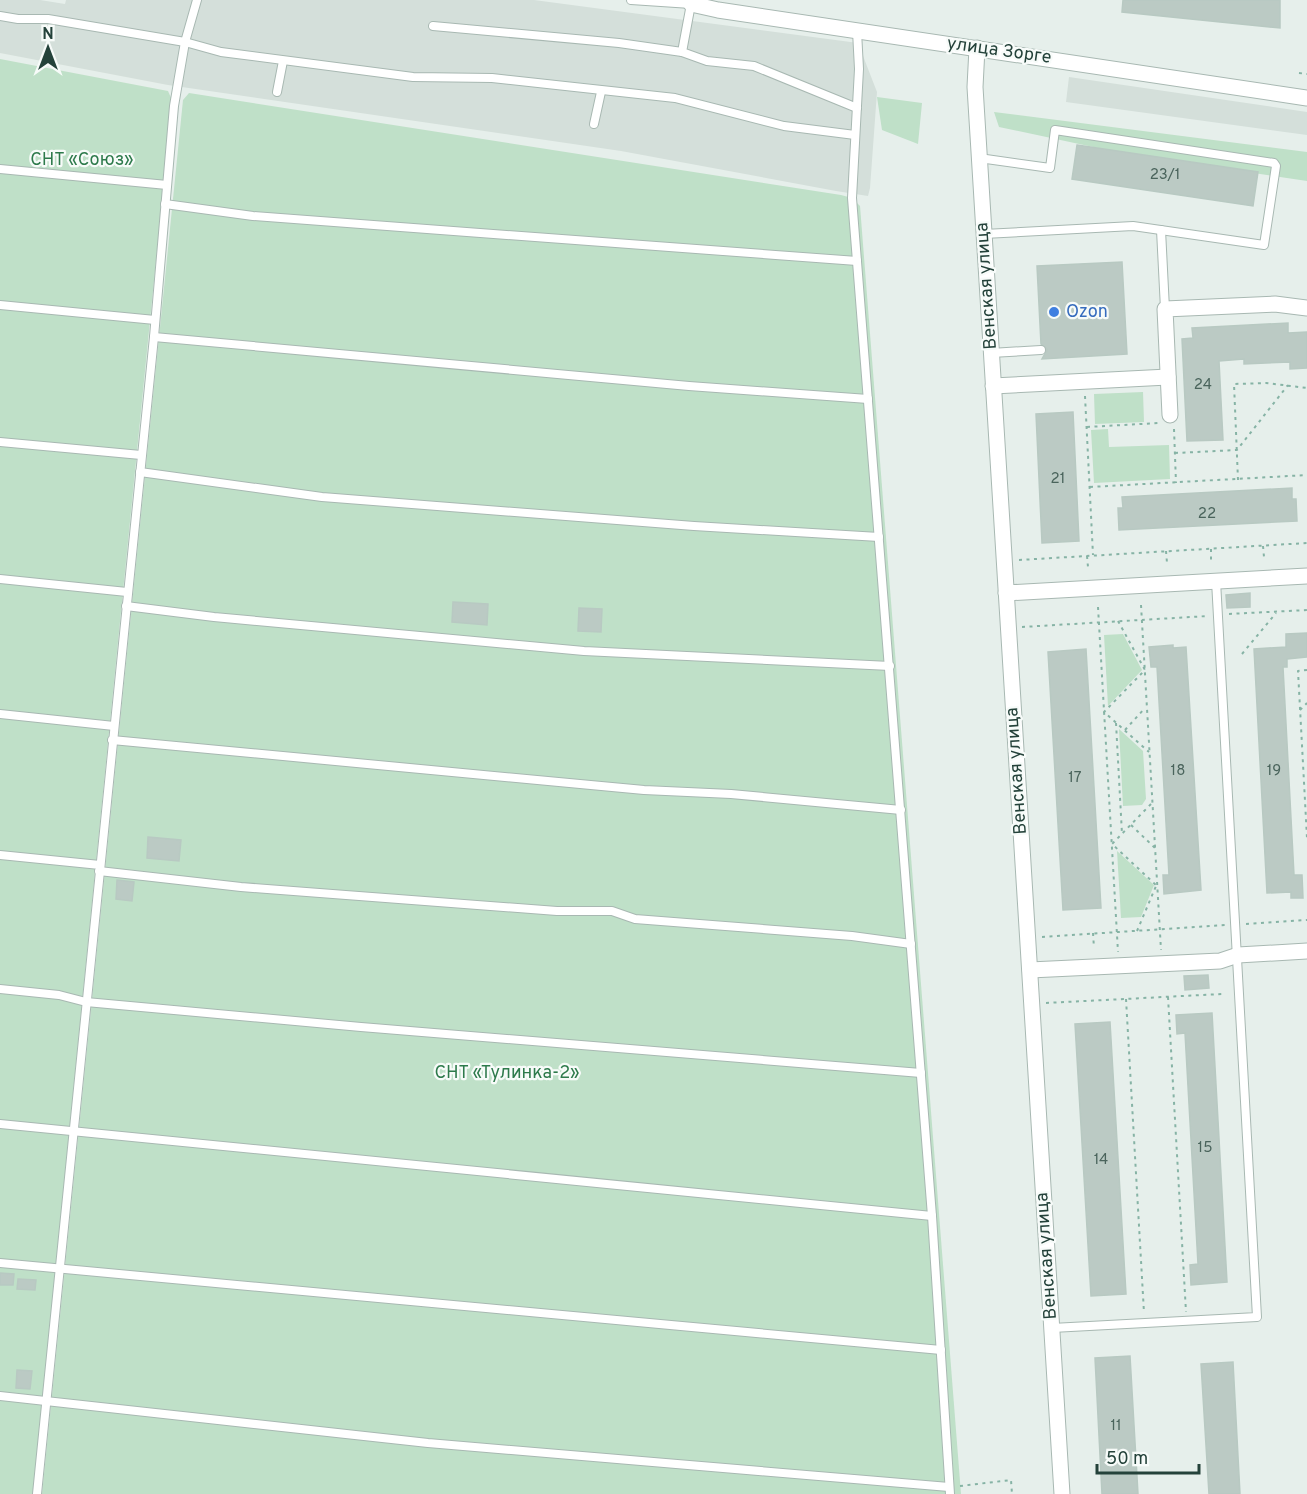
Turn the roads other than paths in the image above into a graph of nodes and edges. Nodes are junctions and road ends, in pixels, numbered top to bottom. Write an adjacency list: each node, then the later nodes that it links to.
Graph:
1 (196, 0): 7 (lane)
2 (631, 0): 3 (lane)
3 (691, 2): 6 (street, улица Зорге); 9 (lane)
4 (0, 16): 7 (lane)
5 (433, 26): 9 (lane)
6 (857, 31): 8 (street, улица Зорге); 14 (lane)
7 (185, 42): 10 (lane); 19 (lane)
8 (977, 48): 13 (street, улица Зорге); 17 (street, Венская улица)
9 (682, 52): 14 (lane)
10 (283, 61): 11 (lane); 12 (lane)
11 (277, 92)
12 (601, 92): 15 (lane); 16 (lane)
13 (1307, 98)
14 (857, 108): 16 (lane)
15 (594, 124)
16 (855, 135): 23 (lane)
17 (979, 158): 21 (lane); 22 (street, Венская улица)
18 (0, 169): 19 (lane)
19 (167, 186): 20 (lane)
20 (165, 204): 23 (lane); 27 (lane)
21 (1161, 230): 22 (lane); 26 (lane)
22 (984, 234): 30 (street, Венская улица)
23 (857, 261): 33 (lane)
24 (0, 305): 27 (lane)
25 (1307, 308): 26 (street)
26 (1165, 309): 31 (street)
27 (155, 320): 28 (lane)
28 (154, 337): 33 (lane); 36 (lane)
29 (1041, 350): 30 (lane)
30 (991, 353): 32 (street, Венская улица)
31 (1168, 377): 32 (street); 34 (street)
32 (993, 386): 43 (street, Венская улица)
33 (868, 399): 38 (lane)
34 (1172, 418)
35 (0, 442): 36 (lane)
36 (141, 455): 37 (lane)
37 (140, 472): 38 (lane); 42 (lane)
38 (879, 537): 45 (lane)
39 (1307, 576): 41 (street)
40 (0, 579): 42 (lane)
41 (1216, 581): 43 (street); 54 (lane)
42 (128, 592): 44 (lane)
43 (1006, 593): 55 (street, Венская улица)
44 (126, 606): 45 (lane); 47 (lane)
45 (890, 666): 49 (lane)
46 (0, 714): 47 (lane)
47 (114, 726): 48 (lane)
48 (112, 740): 49 (lane); 51 (lane)
49 (901, 810): 52 (lane)
50 (0, 855): 51 (lane)
51 (99, 868): 52 (lane); 57 (lane)
52 (911, 944): 58 (lane)
53 (1307, 951): 54 (street)
54 (1238, 955): 55 (street); 64 (lane)
55 (1030, 970): 64 (street, Венская улица)
56 (0, 989): 57 (lane)
57 (86, 1002): 58 (lane); 60 (lane)
58 (921, 1073): 61 (lane)
59 (0, 1124): 60 (lane)
60 (72, 1132): 61 (lane); 63 (lane)
61 (932, 1215): 65 (lane)
62 (0, 1263): 63 (lane)
63 (58, 1268): 65 (lane); 67 (lane)
64 (1052, 1328): 70 (street, Венская улица)
65 (941, 1350): 68 (lane)
66 (0, 1396): 67 (lane)
67 (46, 1400): 68 (lane); 69 (lane)
68 (950, 1490)
69 (37, 1494)
70 (1062, 1494)

